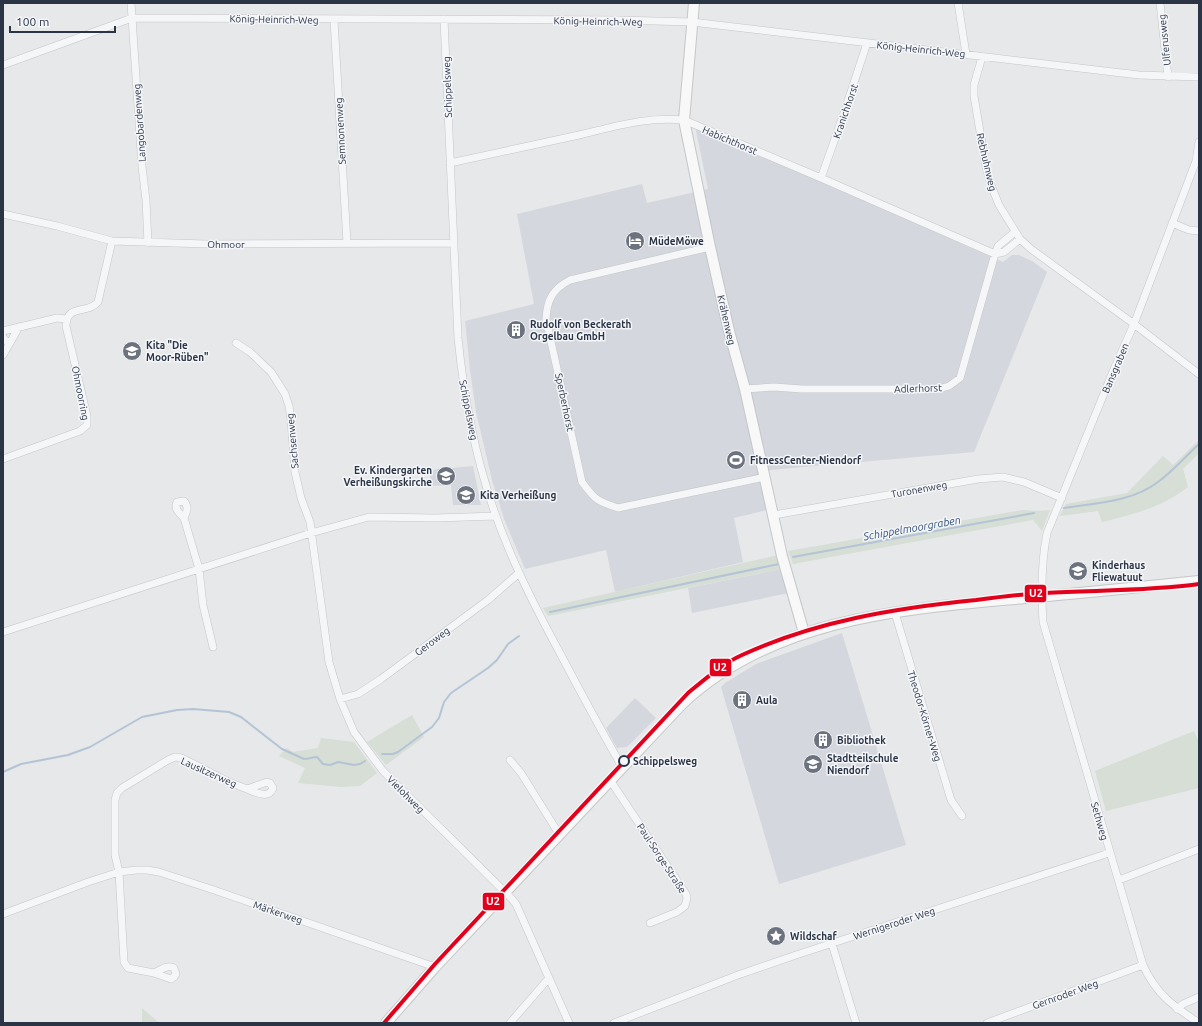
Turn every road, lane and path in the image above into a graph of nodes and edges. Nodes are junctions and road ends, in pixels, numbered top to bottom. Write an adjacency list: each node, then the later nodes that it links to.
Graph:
1 (131, 3): 5 (street, Langobardenweg)
2 (694, 3): 8 (street, Krähenweg)
3 (958, 3): 10 (street)
4 (1160, 3): 13 (street, Ulferusweg)
5 (132, 18): 7 (street, König-Heinrich-Weg); 12 (street, König-Heinrich-Weg); 25 (street, Langobardenweg)
6 (444, 19): 7 (street, König-Heinrich-Weg); 8 (street, König-Heinrich-Weg); 17 (street, Schippelsweg)
7 (334, 20): 26 (street, Semnonenweg)
8 (692, 22): 9 (street, König-Heinrich-Weg); 15 (street, Krähenweg)
9 (867, 43): 10 (street, König-Heinrich-Weg); 18 (street, Kranichhorst)
10 (966, 54): 11 (street, König-Heinrich-Weg)
11 (982, 56): 13 (street, König-Heinrich-Weg); 22 (street, Rebhuhnweg)
12 (3, 65)
13 (1168, 77): 14 (street, König-Heinrich-Weg)
14 (1199, 77)
15 (684, 120): 17 (street, Habichthorst); 18 (street, Habichthorst); 28 (street, Krähenweg)
16 (1199, 142): 20 (street, Bansgraben)
17 (450, 163): 27 (street, Schippelsweg)
18 (821, 178): 29 (street, Habichthorst)
19 (3, 214): 24 (street, Ohmoor)
20 (1172, 223): 21 (street); 31 (street, Bansgraben)
21 (1199, 231)
22 (1015, 232): 23 (street, Rebhuhnweg); 29 (street, Adlerhorst)
23 (1020, 239): 29 (street); 31 (street, Rebhuhnweg)
24 (112, 242): 25 (street, Ohmoor); 30 (street)
25 (148, 243): 26 (street, Ohmoor)
26 (347, 243): 27 (street, Ohmoor)
27 (453, 243): 44 (street, Schippelsweg)
28 (710, 247): 39 (street, Krähenweg); 41 (street, Sperberhorst)
29 (995, 254): 39 (street, Adlerhorst)
30 (66, 319): 32 (street); 40 (street, Ohmoorring)
31 (1134, 324): 38 (street, Rebhuhnweg); 42 (street, Bansgraben)
32 (19, 327): 33 (street); 35 (street)
33 (3, 331)
34 (3, 337): 35 (street)
35 (10, 343): 37 (street)
36 (236, 343): 46 (street, Sachsenweg)
37 (3, 355)
38 (1199, 374)
39 (744, 389): 41 (street, Krähenweg)
40 (3, 459)
41 (765, 477): 43 (street, Krähenweg)
42 (1062, 498): 43 (street, Turonenweg); 50 (street, Bansgraben)
43 (774, 514): 53 (street, Krähenweg)
44 (496, 516): 46 (street); 48 (street, Schippelsweg)
45 (184, 518): 47 (street)
46 (311, 533): 47 (street); 55 (street, Vielohweg)
47 (199, 569): 52 (street); 54 (street)
48 (519, 573): 55 (street, Geroweg); 57 (street, Schippelsweg)
49 (1199, 581): 50 (street)
50 (1041, 597): 51 (street); 63 (street, Sethweg)
51 (895, 613): 53 (street); 60 (street, Theodor-Körner-Weg)
52 (3, 632)
53 (804, 633): 57 (street)
54 (213, 647)
55 (340, 699): 66 (street, Vielohweg)
56 (510, 760): 61 (street)
57 (622, 767): 58 (street)
58 (610, 780): 61 (street); 68 (street, Paul-Sorge-Straße)
59 (246, 789): 64 (street, Lausitzerweg)
60 (962, 816)
61 (559, 834): 66 (street)
62 (1199, 849): 65 (street)
63 (1110, 853): 65 (street, Sethweg); 69 (street, Wernigeroder Weg)
64 (119, 872): 67 (street, Märkerweg); 71 (street, Märkerweg); 72 (street)
65 (1119, 880): 70 (street, Sethweg)
66 (504, 892): 71 (street); 73 (street, Vielohweg)
67 (3, 914)
68 (650, 923)
69 (832, 944): 79 (street, Wernigeroder Weg); 80 (street)
70 (1143, 965): 75 (street, Sethweg); 81 (street, Gernroder Weg)
71 (435, 967): 76 (street)
72 (154, 973)
73 (549, 978): 77 (street); 78 (street, Vielohweg)
74 (1199, 998): 75 (street)
75 (1177, 1009): 82 (street, Sethweg)
76 (386, 1023)
77 (510, 1023)
78 (569, 1023)
79 (614, 1023)
80 (856, 1023)
81 (987, 1023)
82 (1199, 1023)

